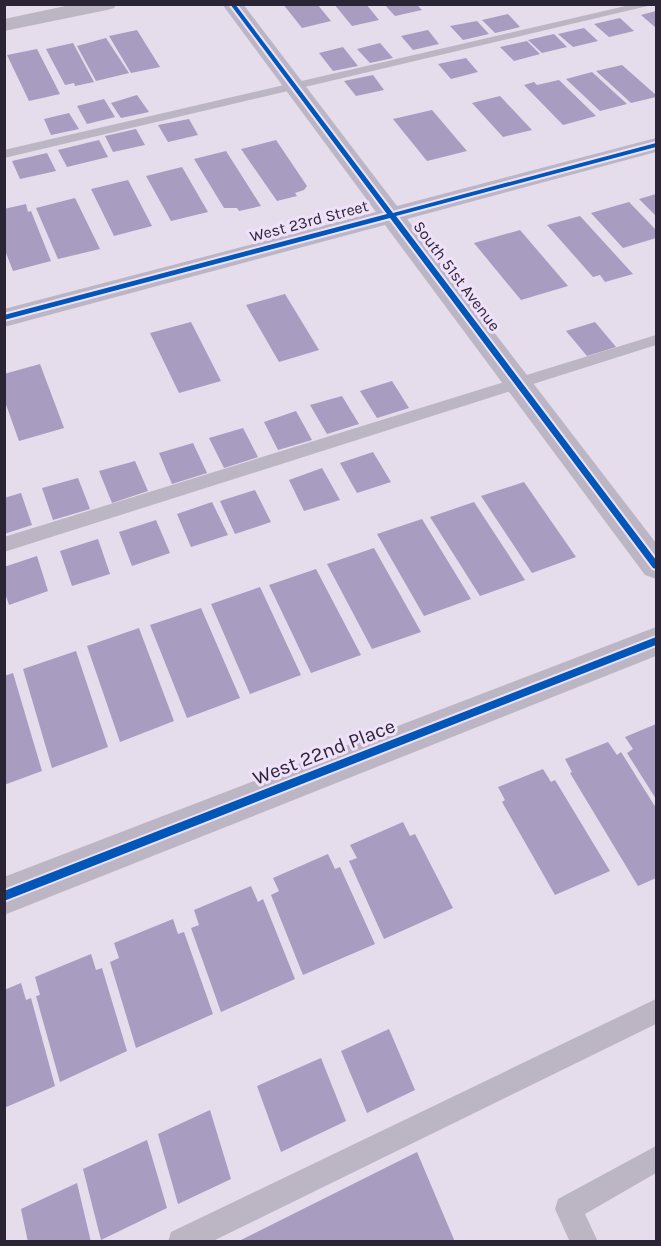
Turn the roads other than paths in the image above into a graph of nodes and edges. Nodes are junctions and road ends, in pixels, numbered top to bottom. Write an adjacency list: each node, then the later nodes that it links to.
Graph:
1 (107, 4): 4 (street)
2 (232, 4): 5 (street, South 51st Avenue)
3 (651, 4): 5 (lane)
4 (4, 25)
5 (294, 87): 7 (lane); 8 (street, South 51st Avenue)
6 (657, 145): 8 (street, West 23rd Street)
7 (4, 154)
8 (391, 215): 9 (street, West 23rd Street); 11 (street, South 51st Avenue)
9 (4, 318)
10 (657, 340): 11 (lane)
11 (518, 383): 12 (lane); 13 (street, South 51st Avenue)
12 (4, 545)
13 (657, 566)
14 (657, 641): 15 (street, West 22nd Place)
15 (4, 896)
16 (657, 1011): 18 (lane)
17 (657, 1159): 19 (lane)
18 (181, 1242)
19 (585, 1242)

